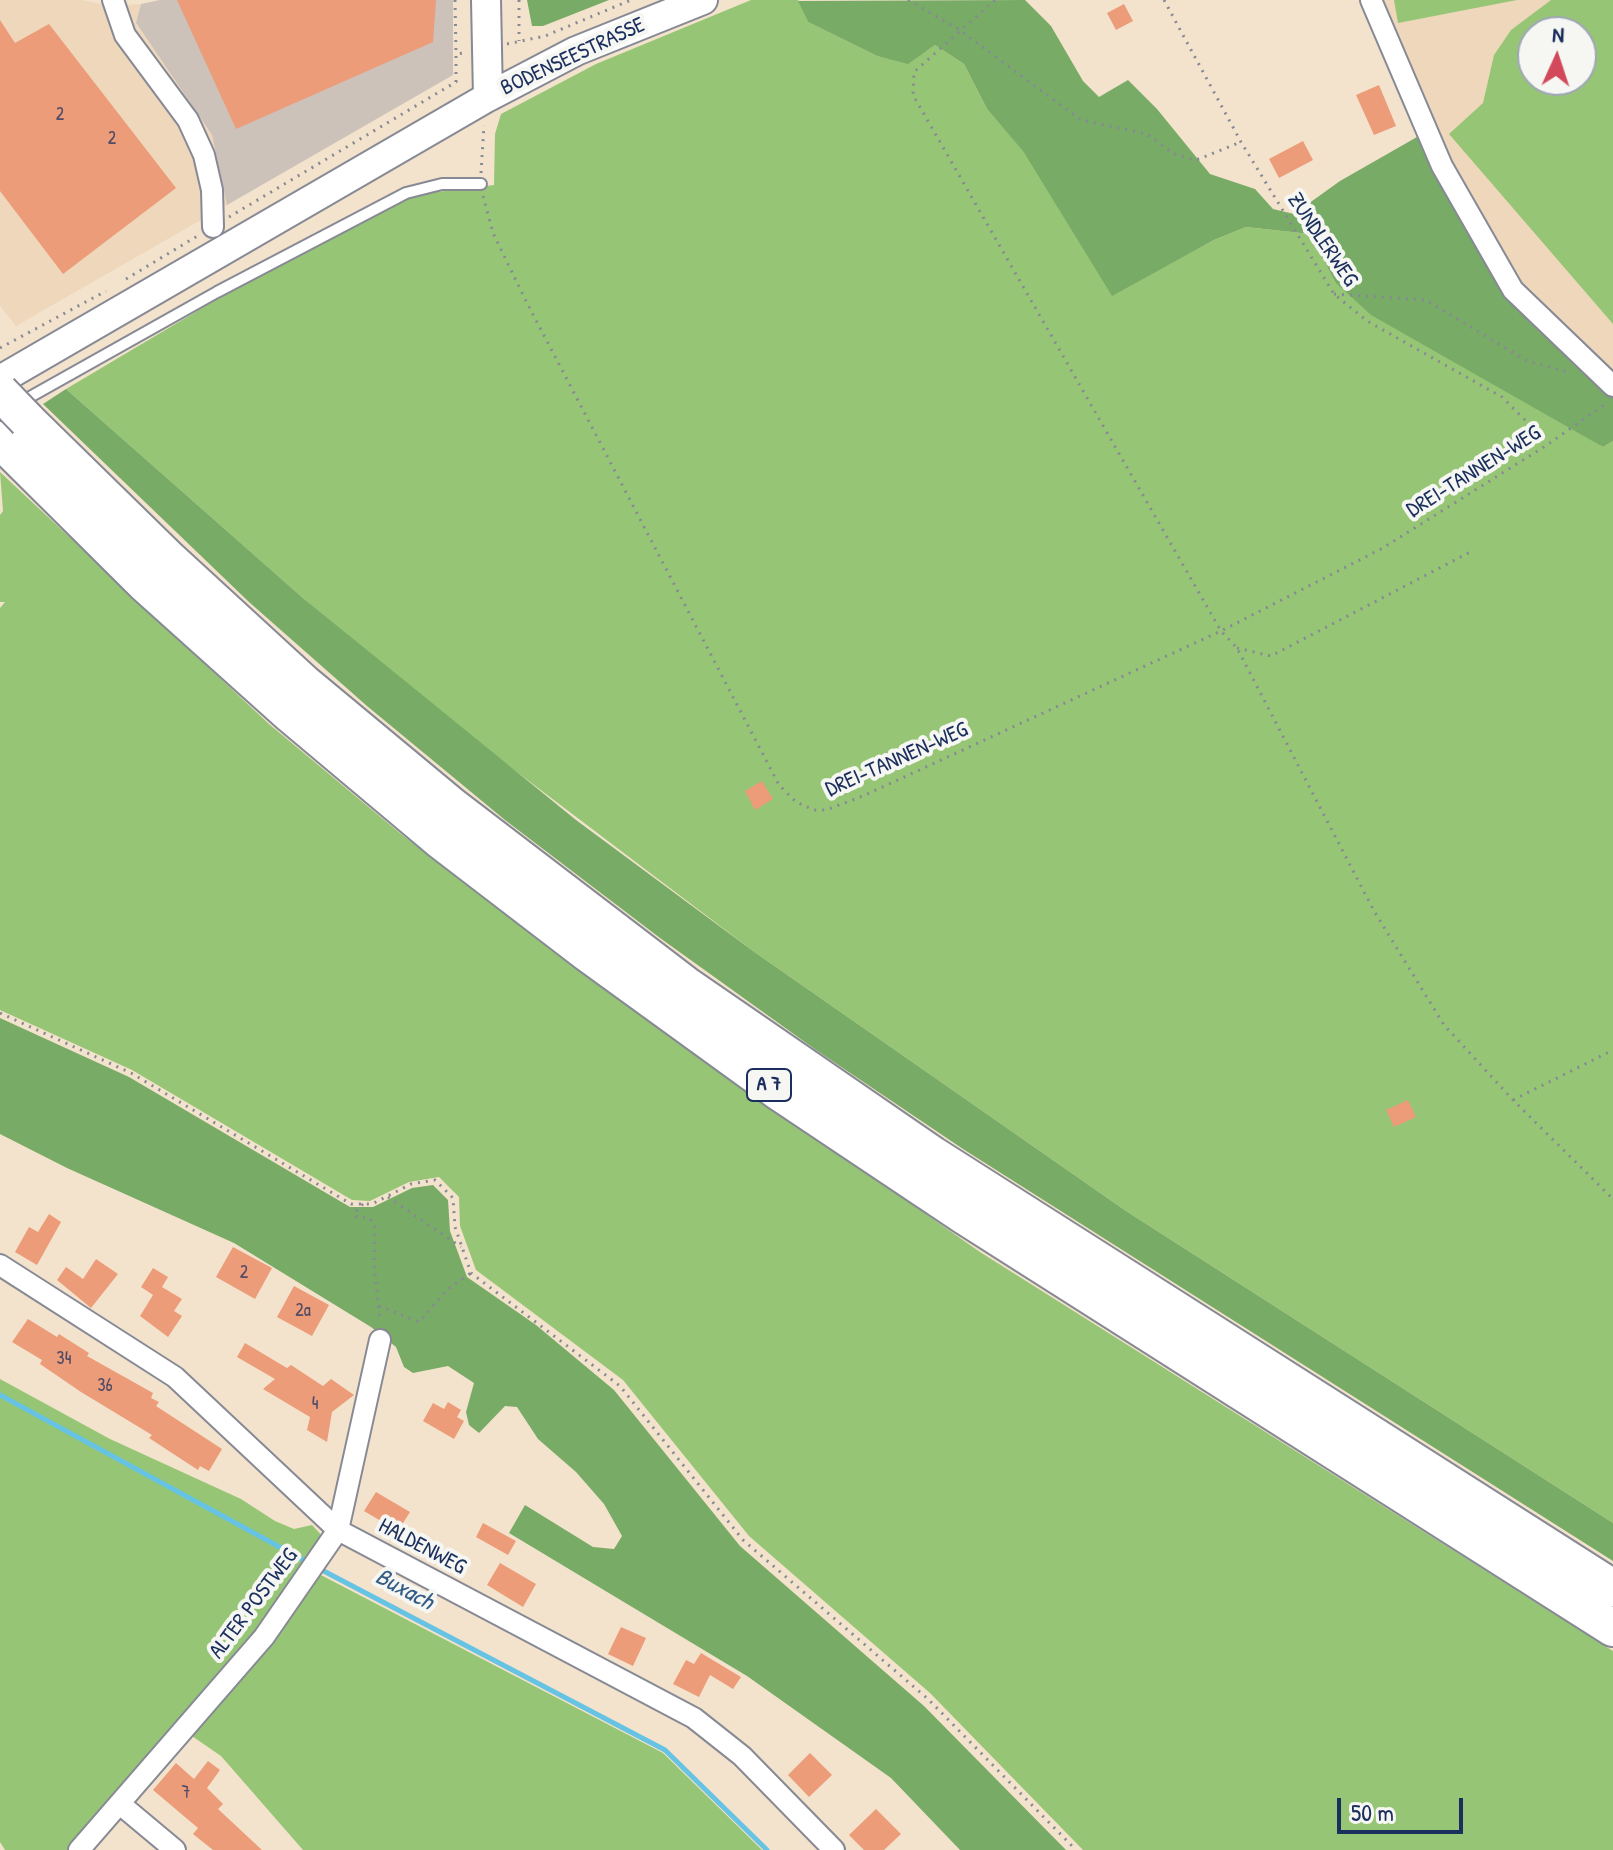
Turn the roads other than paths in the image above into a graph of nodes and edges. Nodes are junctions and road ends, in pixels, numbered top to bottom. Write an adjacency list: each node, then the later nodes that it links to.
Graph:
1 (113, 0): 7 (street)
2 (486, 0): 5 (main road)
3 (703, 0): 5 (main road, BODENSEESTRASSE)
4 (1371, 0): 9 (street)
5 (488, 97): 8 (main road, BODENSEESTRASSE)
6 (481, 184): 11 (lane)
7 (213, 227)
8 (0, 380)
9 (1612, 385)
10 (0, 392): 11 (highway, A 7, bridge)
11 (9, 424): 15 (highway, A 7); 16 (highway, A 7)
12 (0, 1265): 14 (street, HALDENWEG)
13 (380, 1340): 14 (street, ALTER POSTWEG)
14 (338, 1530): 17 (street, ALTER POSTWEG); 20 (street, HALDENWEG)
15 (1613, 1588)
16 (1613, 1628)
17 (120, 1804): 18 (street, ALTER POSTWEG); 19 (street)
18 (79, 1850)
19 (175, 1850)
20 (834, 1850)

